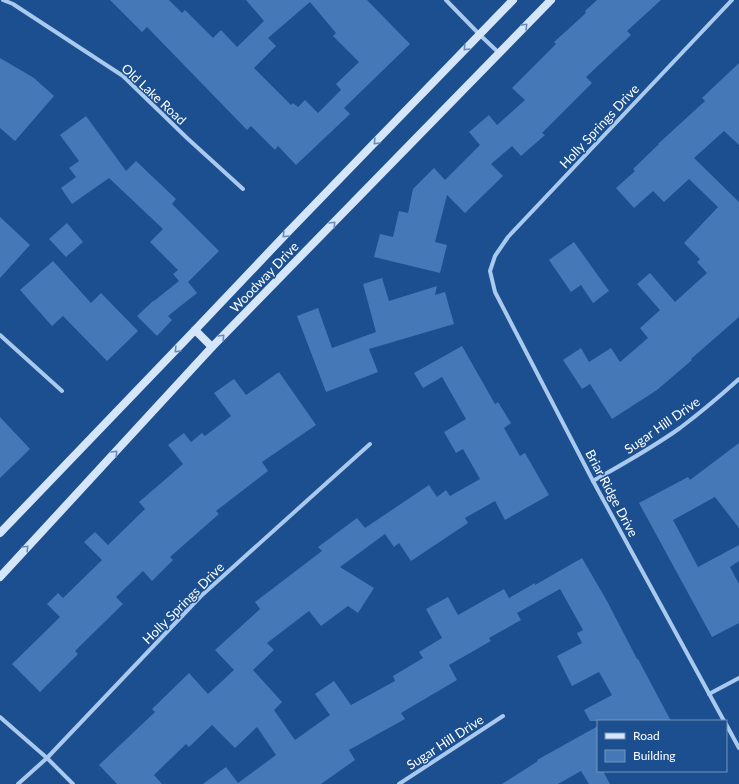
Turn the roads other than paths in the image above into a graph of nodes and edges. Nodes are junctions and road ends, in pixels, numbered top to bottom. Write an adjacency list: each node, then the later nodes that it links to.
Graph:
1 (3, 0): 8 (street, Old Lake Road)
2 (446, 0): 6 (street)
3 (513, 0): 6 (main road, Woodway Drive)
4 (551, 0): 7 (main road, Woodway Drive, one-way to 4)
5 (732, 0): 9 (street, Holly Springs Drive)
6 (480, 35): 7 (street); 10 (main road, Woodway Drive, one-way to 10)
7 (499, 53): 12 (main road, Woodway Drive, one-way to 7)
8 (243, 189)
9 (490, 271): 16 (street, Briar Ridge Drive)
10 (195, 330): 12 (main road); 17 (main road, Woodway Drive, one-way to 17)
11 (0, 334): 14 (street)
12 (212, 347): 18 (main road, Woodway Drive, one-way to 12)
13 (739, 379): 16 (street, Sugar Hill Drive)
14 (62, 391)
15 (370, 444): 26 (street, Holly Springs Drive)
16 (593, 481): 20 (street, Briar Ridge Drive)
17 (0, 533)
18 (0, 577)
19 (739, 678): 20 (street)
20 (709, 694): 23 (street, Briar Ridge Drive)
21 (503, 716): 29 (street, Sugar Hill Drive)
22 (0, 717): 26 (street)
23 (723, 720)
24 (727, 726): 25 (street)
25 (739, 748)
26 (47, 758): 27 (street, Holly Springs Drive); 28 (street)
27 (18, 784)
28 (73, 784)
29 (399, 784)

